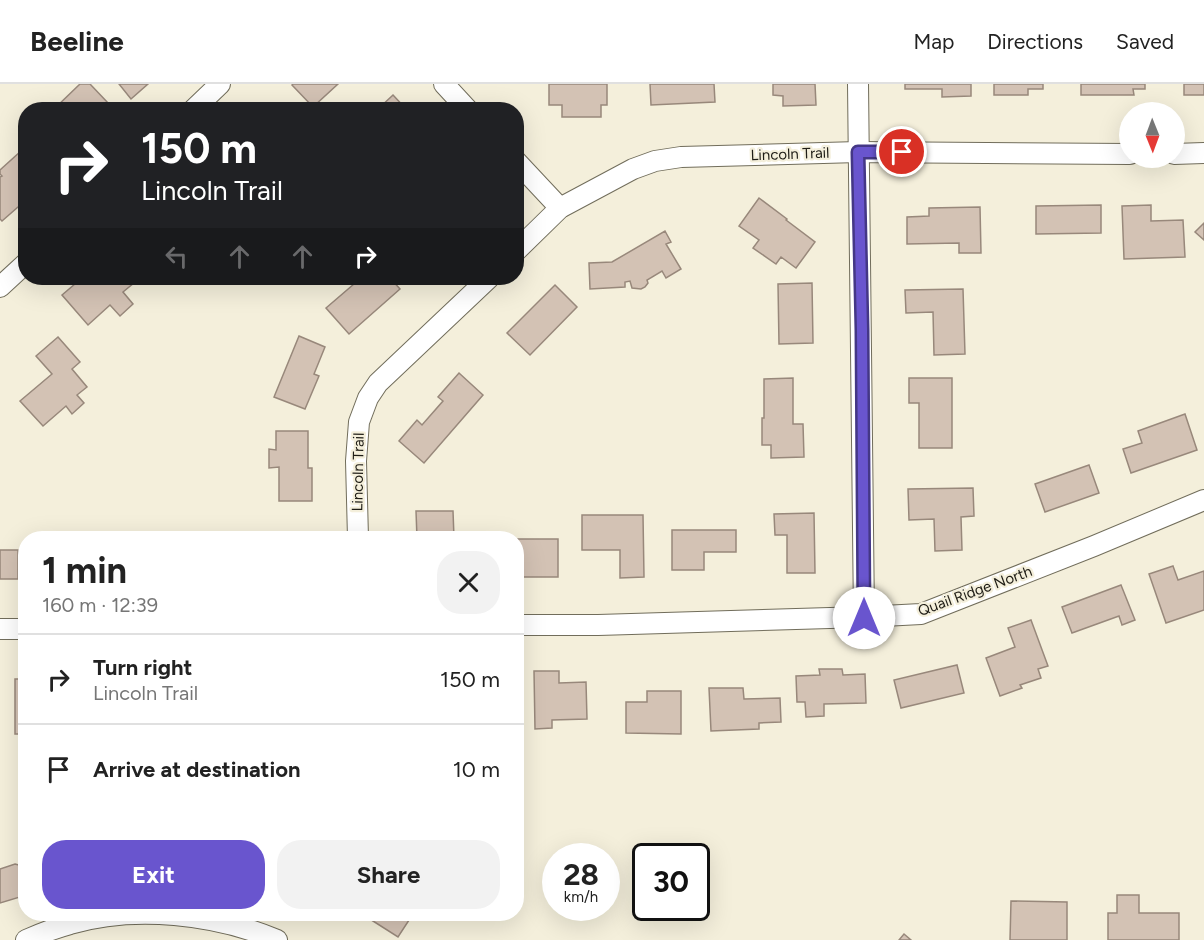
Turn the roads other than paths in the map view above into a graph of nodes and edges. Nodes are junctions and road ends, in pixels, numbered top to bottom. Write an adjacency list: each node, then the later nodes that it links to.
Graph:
1 (220, 84): 4 (street)
2 (444, 84): 5 (street)
3 (858, 84): 6 (street)
4 (201, 102)
5 (461, 102)
6 (858, 152): 8 (street, Lincoln Trail); 11 (street, Lincoln Trail); 18 (street)
7 (1204, 153): 9 (street)
8 (1119, 154)
9 (1185, 154)
10 (524, 170): 11 (street)
11 (560, 208): 12 (street, Lincoln Trail)
12 (524, 243)
13 (18, 270): 15 (street)
14 (482, 285): 17 (street, Lincoln Trail)
15 (0, 287)
16 (1204, 500): 18 (street, Quail Ridge North)
17 (358, 531)
18 (864, 618): 19 (street, Quail Ridge North)
19 (524, 625)
20 (0, 629): 21 (street)
21 (18, 629)
22 (83, 921): 24 (street)
23 (215, 921): 25 (street)
24 (26, 940)
25 (277, 940)

